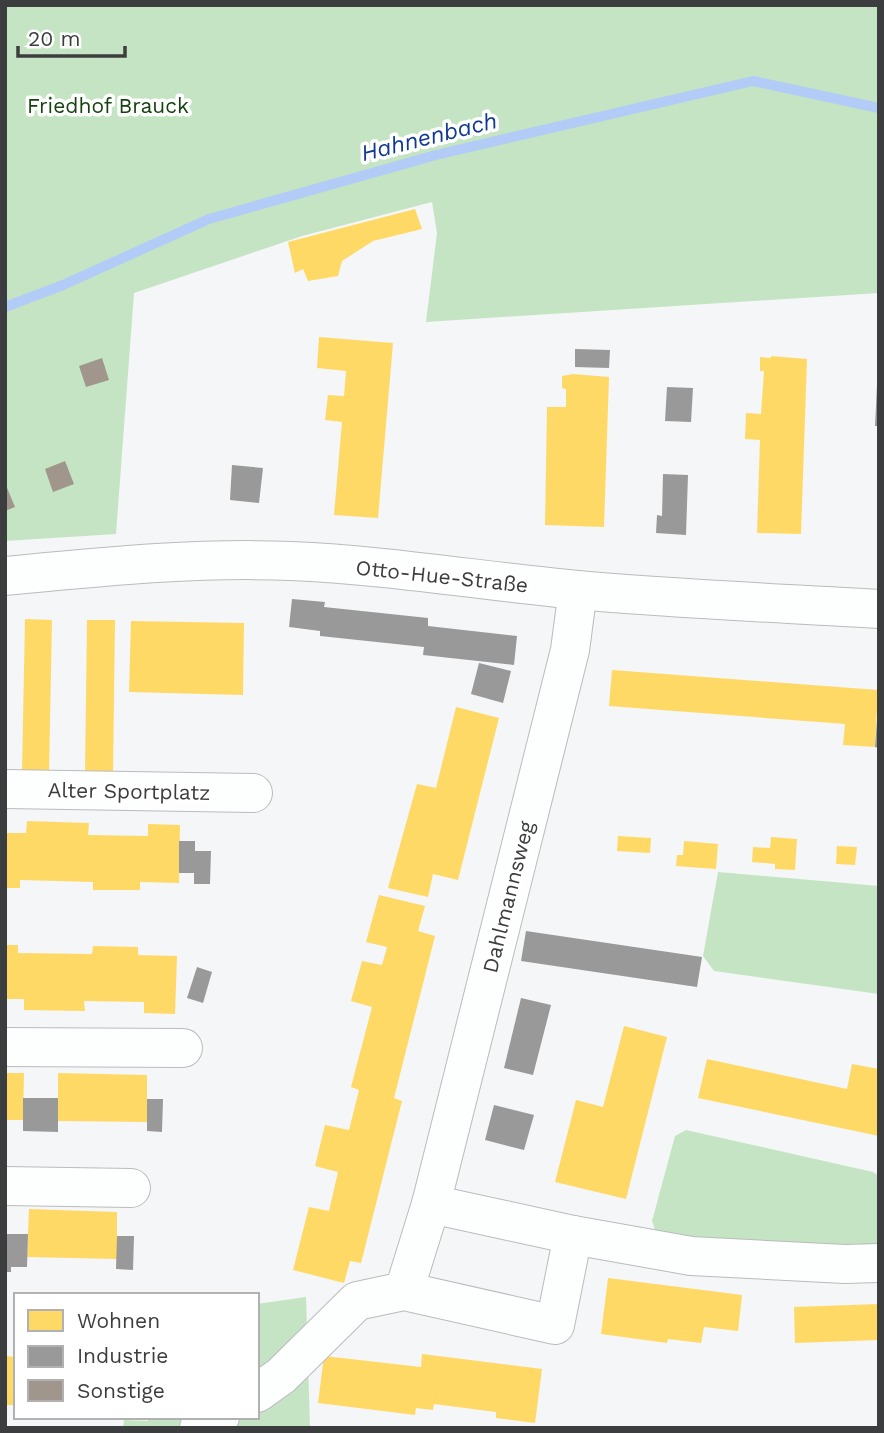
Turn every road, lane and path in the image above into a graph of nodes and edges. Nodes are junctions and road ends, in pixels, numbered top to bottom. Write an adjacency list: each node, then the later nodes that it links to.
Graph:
1 (5, 576): 2 (street, Otto-Hue-Straße)
2 (578, 590): 3 (street, Otto-Hue-Straße); 10 (street, Dahlmannsweg)
3 (879, 609)
4 (5, 789): 5 (street, Alter Sportplatz)
5 (253, 793)
6 (5, 1047): 7 (street)
7 (183, 1048)
8 (5, 1186): 9 (street)
9 (131, 1188)
10 (431, 1204): 11 (street); 13 (street, Dahlmannsweg)
11 (573, 1235): 12 (street); 13 (street)
12 (879, 1264)
13 (404, 1291): 14 (street)
14 (259, 1392)
15 (216, 1419): 16 (street)
16 (199, 1428)

